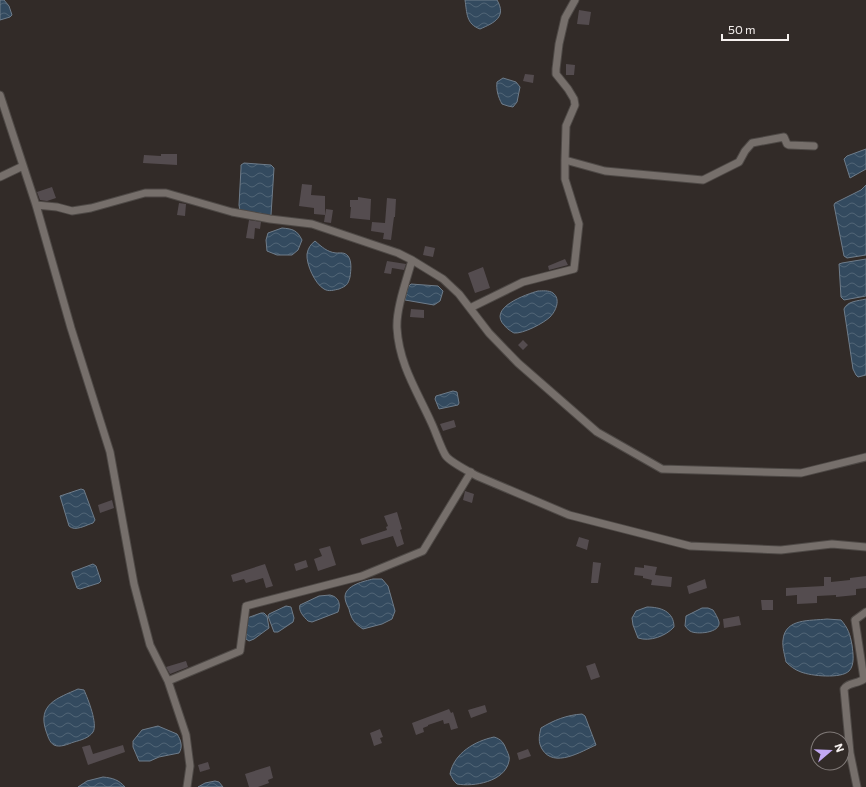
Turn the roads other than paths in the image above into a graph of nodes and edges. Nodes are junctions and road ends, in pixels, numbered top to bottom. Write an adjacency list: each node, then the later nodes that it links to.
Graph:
1 (574, 0): 4 (street)
2 (0, 94): 5 (street)
3 (814, 146): 4 (street)
4 (565, 160): 9 (street)
5 (23, 166): 6 (street); 7 (street)
6 (0, 177)
7 (36, 205): 8 (street); 14 (street)
8 (412, 260): 9 (street); 11 (street)
9 (470, 308): 10 (street)
10 (866, 457)
11 (471, 472): 12 (street); 14 (street)
12 (866, 548)
13 (866, 612): 16 (street)
14 (168, 681): 15 (street)
15 (187, 787)
16 (857, 787)

